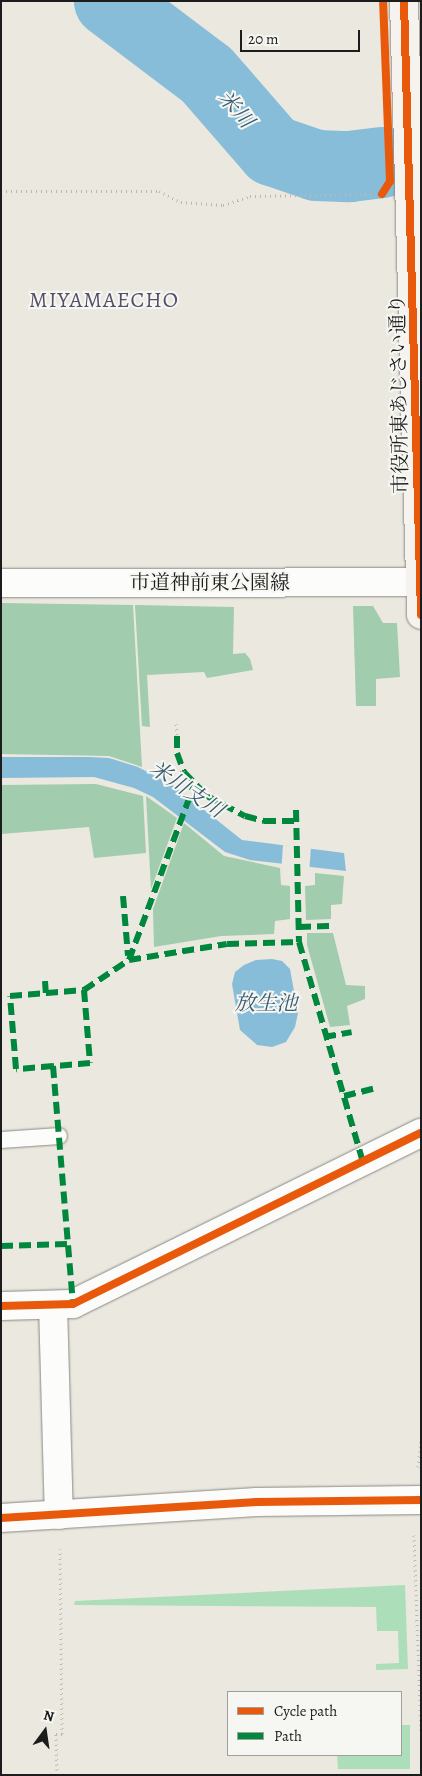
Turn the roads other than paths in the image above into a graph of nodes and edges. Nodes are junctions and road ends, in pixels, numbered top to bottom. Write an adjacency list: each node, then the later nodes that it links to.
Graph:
1 (404, 1): 2 (street, 市役所東あじさい通り)
2 (415, 135): 3 (street, 市役所東あじさい通り)
3 (420, 568): 4 (street, 市道神前東公園線); 5 (street, 市役所東あじさい通り)
4 (1, 583)
5 (421, 615)
6 (421, 1133): 9 (street)
7 (59, 1136): 8 (lane)
8 (1, 1140)
9 (53, 1304): 10 (street); 12 (street)
10 (1, 1306)
11 (418, 1500): 12 (street)
12 (59, 1515): 13 (street)
13 (1, 1518)

